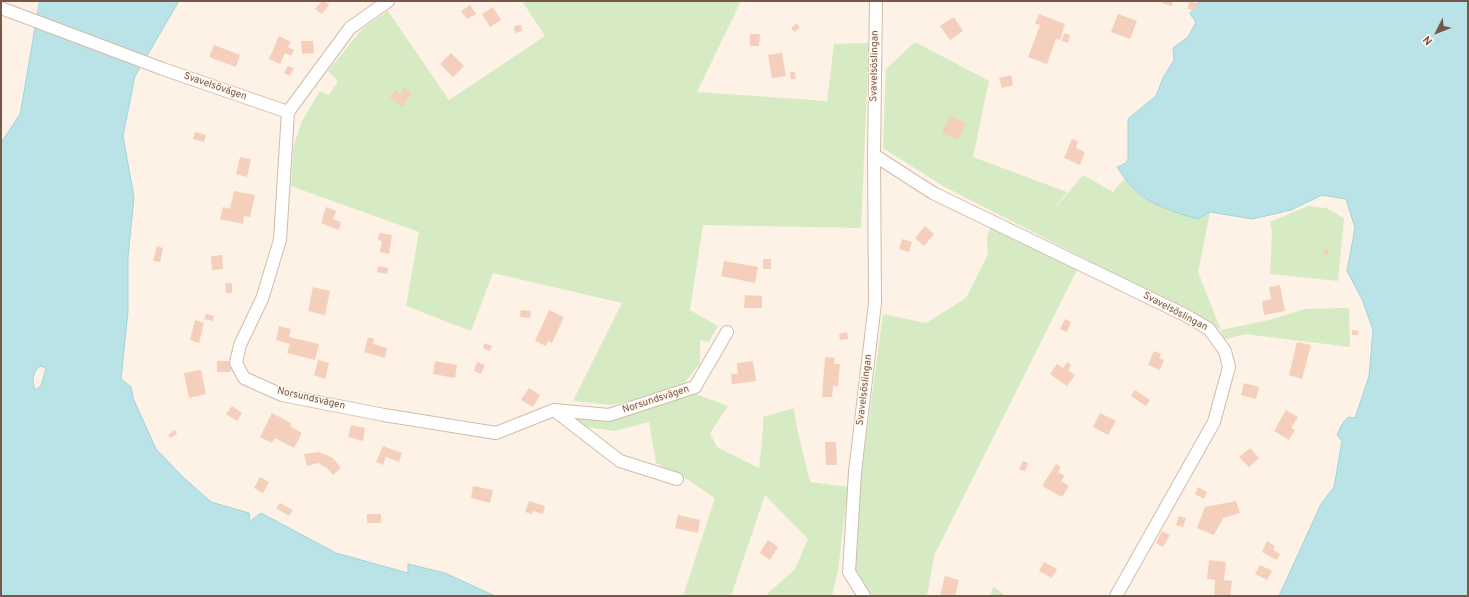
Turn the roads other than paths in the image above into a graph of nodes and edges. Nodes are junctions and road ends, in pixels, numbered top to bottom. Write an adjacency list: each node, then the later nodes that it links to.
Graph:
1 (388, 1): 4 (street)
2 (876, 1): 5 (street, Svavelsöslingan)
3 (1, 8): 4 (street, Svavelsövägen)
4 (288, 112): 7 (street, Norsundsvägen)
5 (874, 155): 9 (street, Svavelsöslingan); 10 (street, Svavelsöslingan)
6 (727, 332): 7 (street, Norsundsvägen)
7 (554, 410): 8 (street)
8 (677, 479)
9 (864, 596)
10 (1116, 596)

